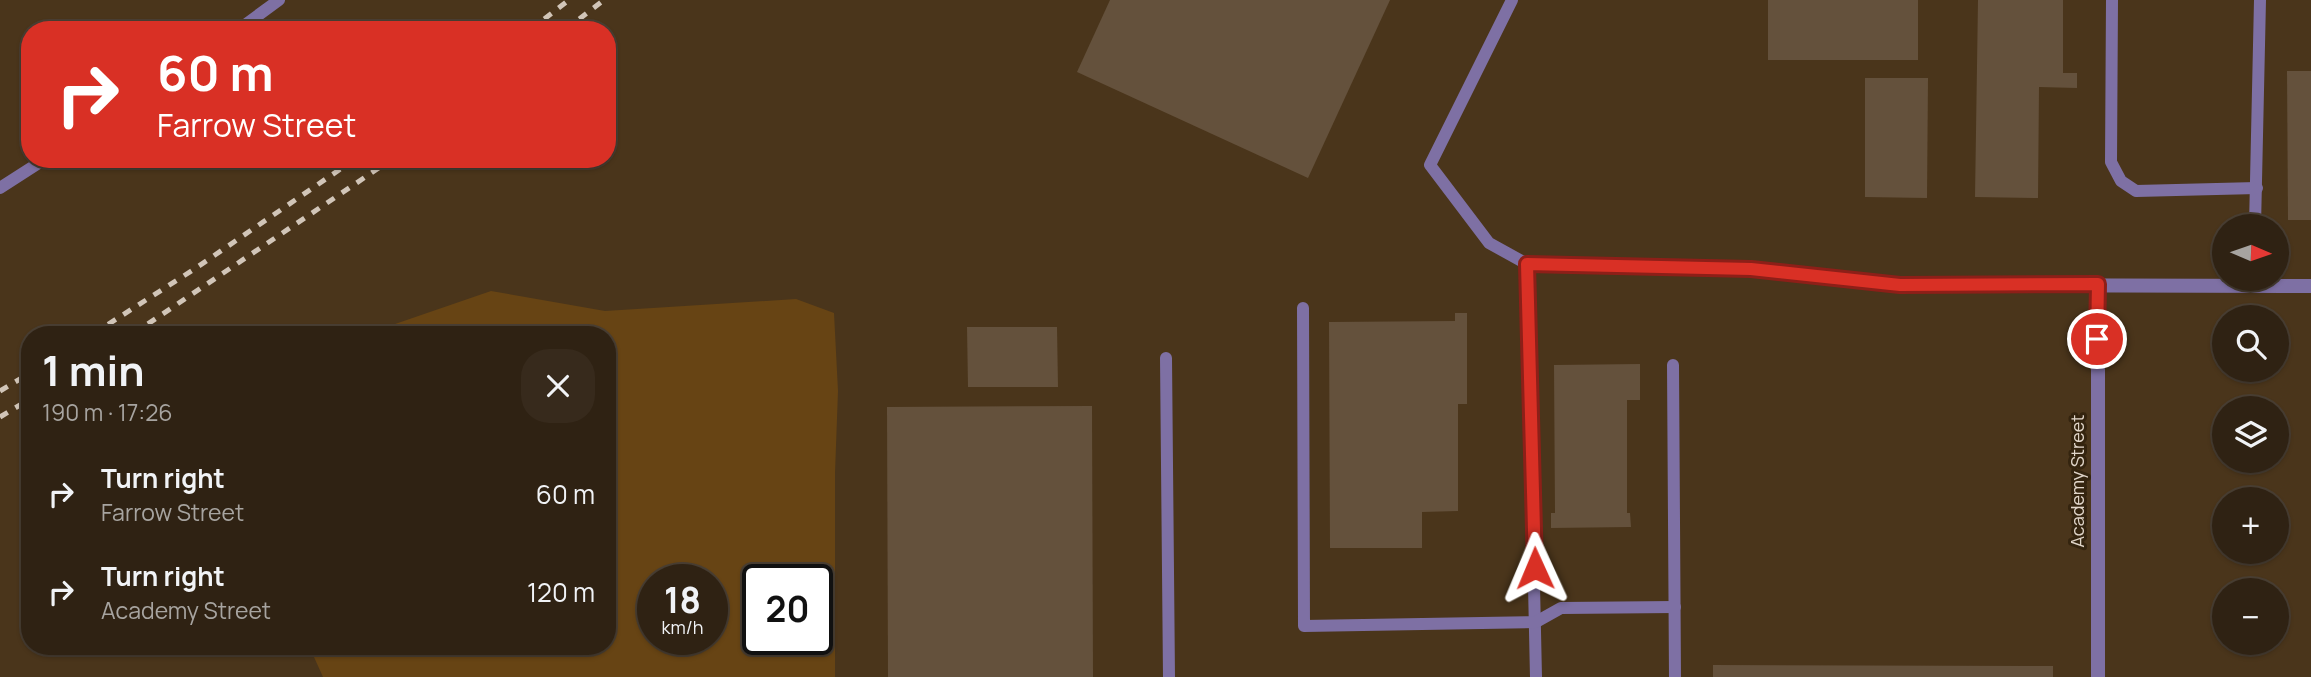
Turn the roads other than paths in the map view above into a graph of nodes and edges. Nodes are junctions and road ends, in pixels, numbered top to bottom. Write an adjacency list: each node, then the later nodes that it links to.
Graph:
1 (279, 0): 5 (lane)
2 (1512, 0): 10 (lane)
3 (2112, 0): 8 (lane)
4 (2260, 0): 8 (lane)
5 (250, 21)
6 (31, 168): 7 (lane)
7 (0, 188)
8 (2257, 188): 9 (lane)
9 (2256, 214)
10 (1527, 264): 12 (street); 19 (lane)
11 (2212, 283): 12 (street)
12 (2098, 284): 23 (street, Academy Street)
13 (2289, 284): 14 (street)
14 (2311, 286)
15 (1303, 308): 19 (lane)
16 (1166, 358): 20 (lane)
17 (1673, 365): 18 (lane)
18 (1675, 607): 19 (lane); 22 (lane)
19 (1536, 622): 21 (lane)
20 (1168, 677)
21 (1536, 677)
22 (1675, 677)
23 (2098, 677)

